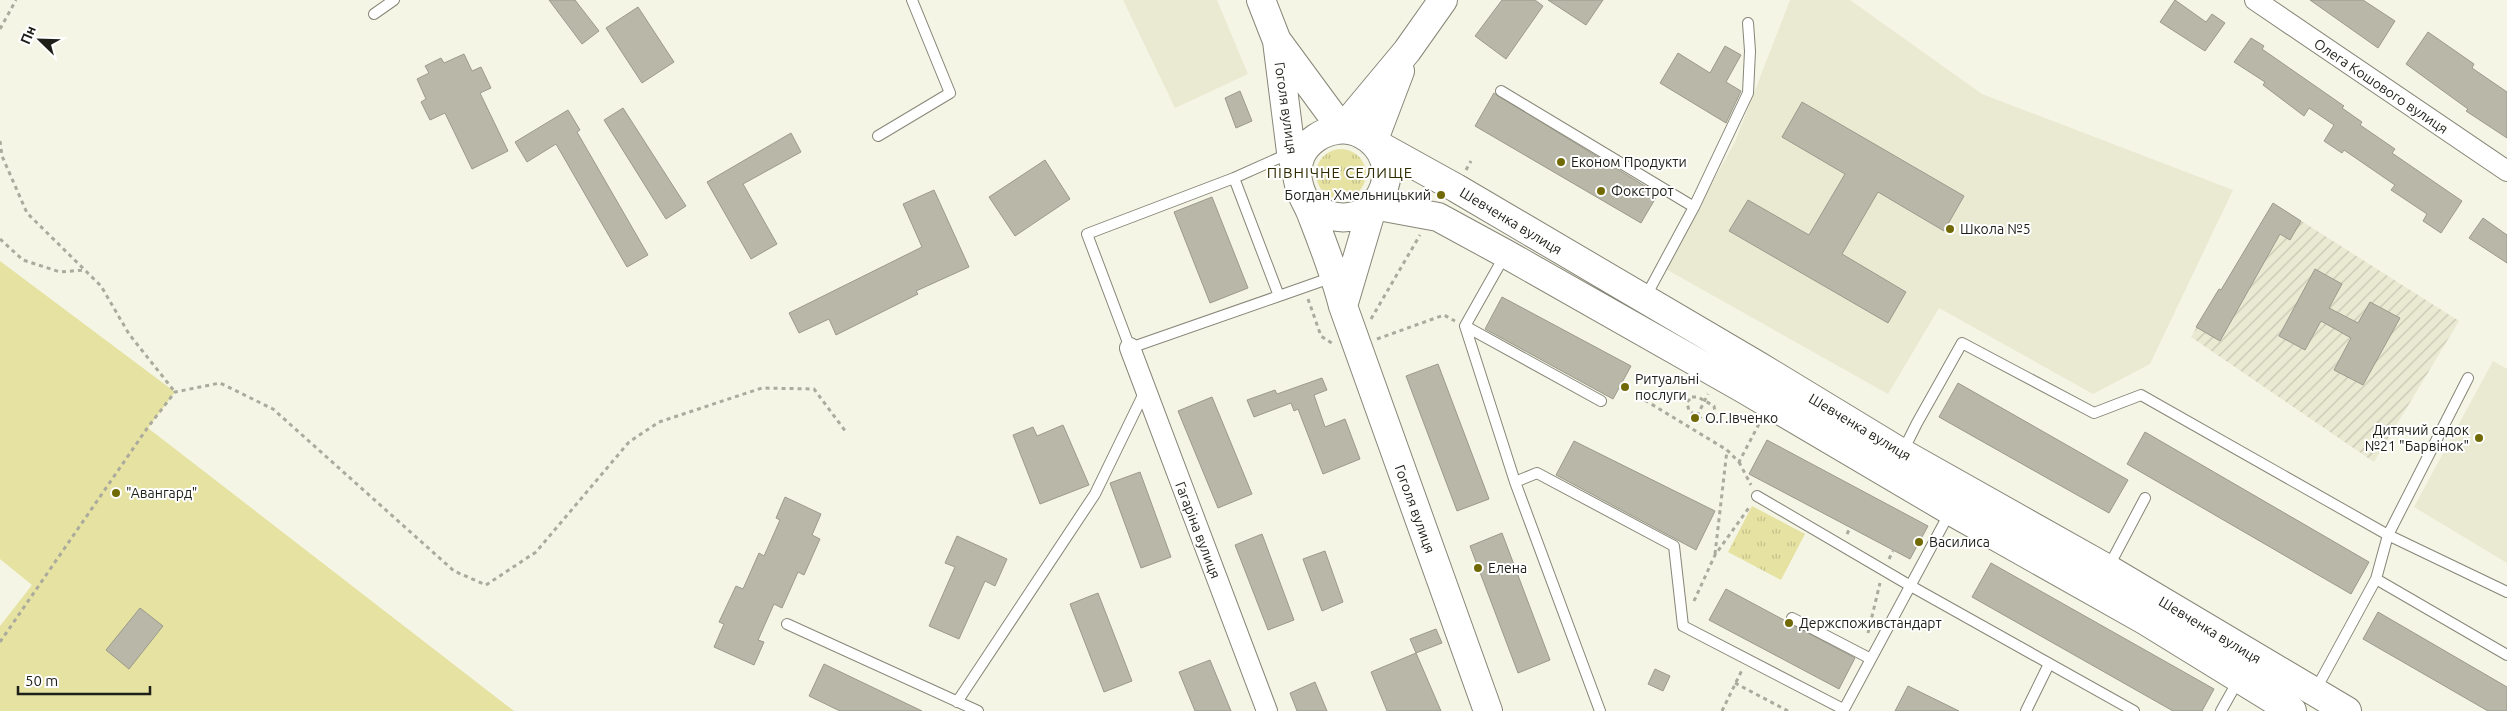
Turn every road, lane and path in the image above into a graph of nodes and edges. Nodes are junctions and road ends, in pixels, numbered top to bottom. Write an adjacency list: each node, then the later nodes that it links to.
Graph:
1 (16, 0): 9 (path)
2 (394, 0): 7 (lane)
3 (912, 0): 14 (lane)
4 (1261, 0): 10 (street, Гоголя вулиця)
5 (1443, 0): 11 (street)
6 (2255, 0): 19 (street, Олега Кошового вулиця)
7 (374, 14)
8 (1748, 23): 24 (lane)
9 (0, 29)
10 (1277, 41): 13 (street, Гоголя вулиця); 18 (street, Гоголя вулиця)
11 (1407, 51): 13 (street); 16 (street)
12 (1501, 91): 24 (lane)
13 (1342, 129): 16 (street); 18 (street, Гоголя вулиця)
14 (878, 136)
15 (0, 141): 28 (path)
16 (1373, 142): 21 (street, Шевченка вулиця); 23 (street)
17 (1471, 161): 21 (path)
18 (1294, 163): 20 (lane); 22 (street, Гоголя вулиця)
19 (2507, 171)
20 (1234, 178): 31 (lane); 38 (lane)
21 (1456, 188): 32 (street, Шевченка вулиця)
22 (1307, 203): 23 (street); 29 (street, Гоголя вулиця)
23 (1373, 205): 25 (street, Шевченка вулиця); 33 (street)
24 (1694, 207): 32 (lane)
25 (1438, 218): 27 (street, Шевченка вулиця); 34 (path)
26 (0, 239): 28 (path)
27 (1506, 254): 35 (lane); 56 (street, Шевченка вулиця)
28 (85, 270): 41 (path)
29 (1335, 276): 30 (lane); 33 (street, Гоголя вулиця)
30 (1303, 287): 31 (lane); 37 (path)
31 (1279, 296): 38 (lane)
32 (1645, 299): 50 (street, Шевченка вулиця)
33 (1343, 306): 79 (street, Гоголя вулиця)
34 (1371, 320)
35 (1465, 326): 36 (path); 45 (lane); 52 (lane)
36 (1371, 341)
37 (1335, 346)
38 (1130, 348): 40 (street, Гагаріна вулиця)
39 (2468, 378): 57 (lane)
40 (1146, 390): 75 (lane); 78 (street, Гагаріна вулиця)
41 (175, 392): 48 (path); 67 (path)
42 (1709, 392): 44 (path)
43 (1638, 396): 49 (path)
44 (1705, 400): 46 (path); 46 (path); 46 (path)
45 (1601, 401)
46 (1697, 416)
47 (1760, 422): 51 (path)
48 (846, 432)
49 (1727, 450): 51 (path); 58 (path)
50 (1902, 454): 53 (street, Шевченка вулиця); 57 (lane)
51 (1738, 462): 54 (path)
52 (1515, 482): 66 (lane); 80 (lane)
53 (1972, 493): 56 (street); 59 (street, Шевченка вулиця)
54 (1757, 496): 58 (path); 60 (lane)
55 (2145, 498): 59 (lane)
56 (1955, 514): 62 (lane); 72 (street, Шевченка вулиця)
57 (2388, 535): 61 (lane); 63 (lane)
58 (1715, 555): 66 (path)
59 (2108, 569): 74 (street, Шевченка вулиця)
60 (1883, 570): 62 (lane); 69 (path)
61 (2376, 579): 68 (lane); 74 (lane)
62 (1908, 585): 69 (lane); 71 (lane)
63 (2507, 592)
64 (1792, 618): 69 (lane)
65 (787, 624): 75 (lane)
66 (1683, 626): 70 (lane)
67 (0, 642)
68 (2507, 655)
69 (1866, 657): 76 (lane)
70 (1746, 661): 73 (path); 76 (lane)
71 (2049, 664): 83 (lane); 84 (lane)
72 (2239, 679): 85 (lane); 86 (street, Шевченка вулиця)
73 (1735, 683): 81 (path); 82 (path)
74 (2314, 692): 87 (street, Шевченка вулиця)
75 (958, 702): 77 (lane)
76 (1843, 710)
77 (978, 711)
78 (1267, 711)
79 (1488, 711)
80 (1600, 711)
81 (1722, 711)
82 (1788, 711)
83 (2026, 711)
84 (2134, 711)
85 (2221, 711)
86 (2292, 711)
87 (2347, 711)

